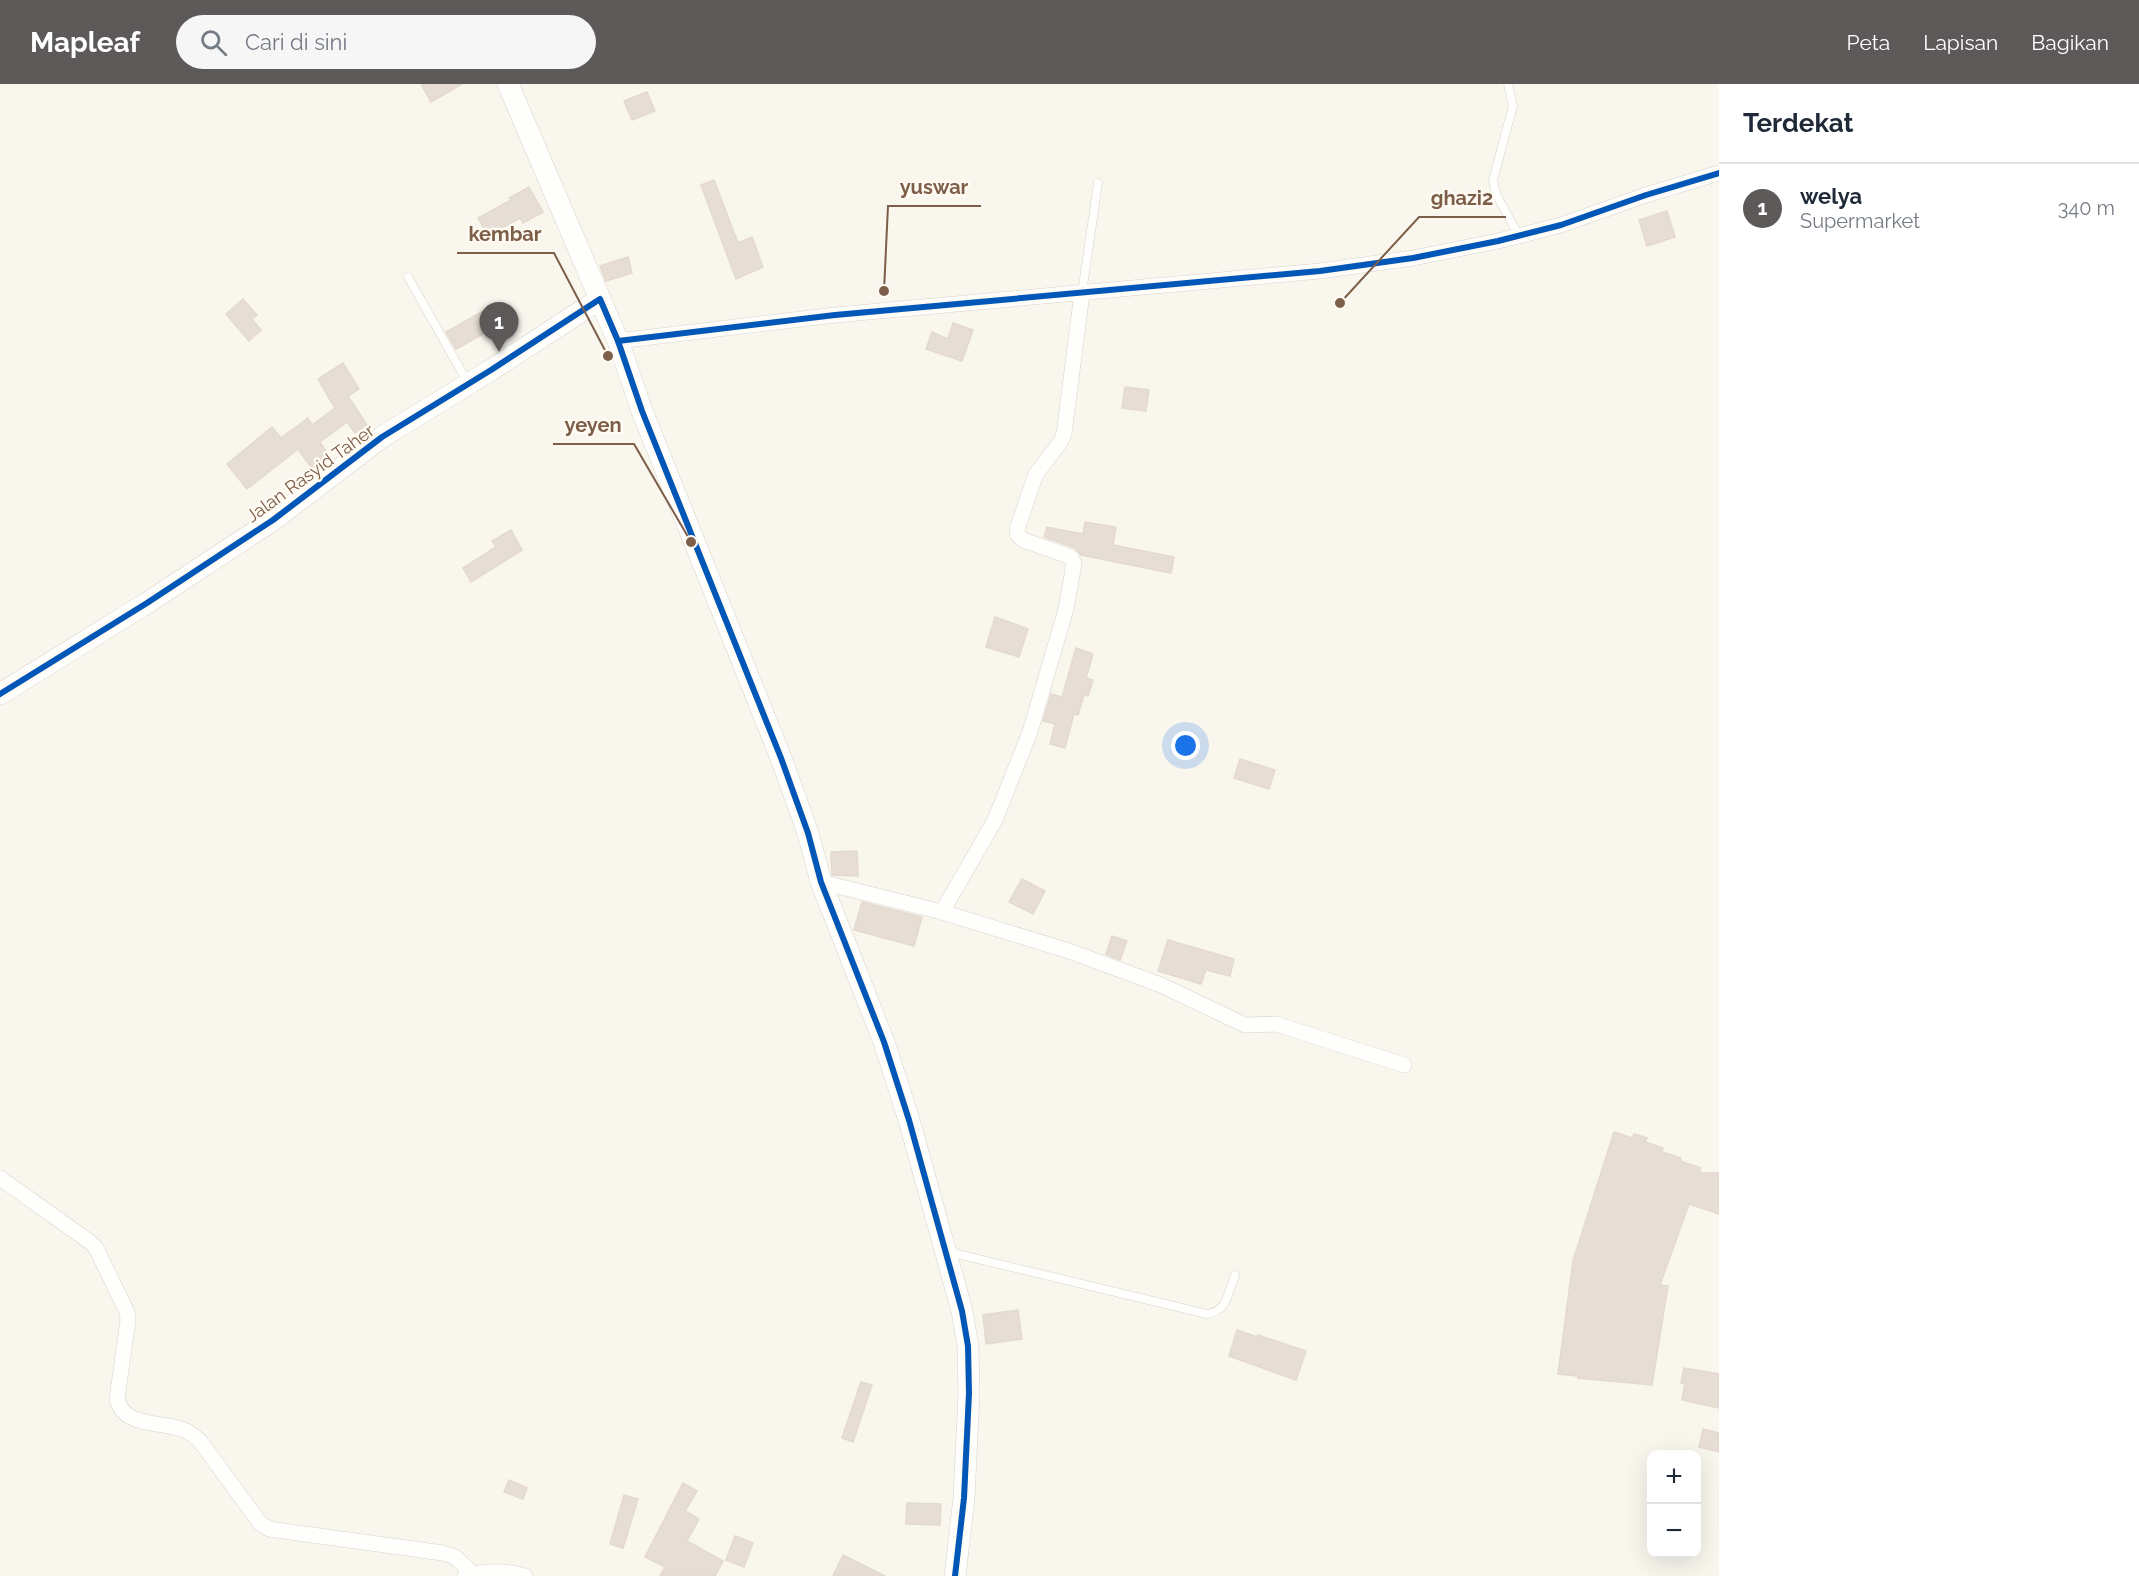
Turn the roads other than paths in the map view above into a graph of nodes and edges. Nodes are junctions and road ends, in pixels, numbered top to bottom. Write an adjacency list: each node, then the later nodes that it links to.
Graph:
1 (508, 84): 8 (street)
2 (1508, 84): 5 (lane)
3 (1719, 173): 5 (street)
4 (1098, 183): 7 (lane)
5 (1519, 236): 7 (street)
6 (408, 277): 10 (lane)
7 (1082, 293): 9 (street); 13 (street)
8 (600, 299): 9 (street); 10 (street, Jalan Rasyid Taher)
9 (618, 341): 12 (street)
10 (469, 384): 11 (street, Jalan Rasyid Taher)
11 (0, 694)
12 (821, 882): 13 (street); 16 (street)
13 (942, 912): 14 (street)
14 (1404, 1065)
15 (0, 1178): 18 (street)
16 (944, 1250): 17 (lane); 20 (street)
17 (1235, 1275)
18 (469, 1575): 19 (street)
19 (525, 1576)
20 (955, 1576)

